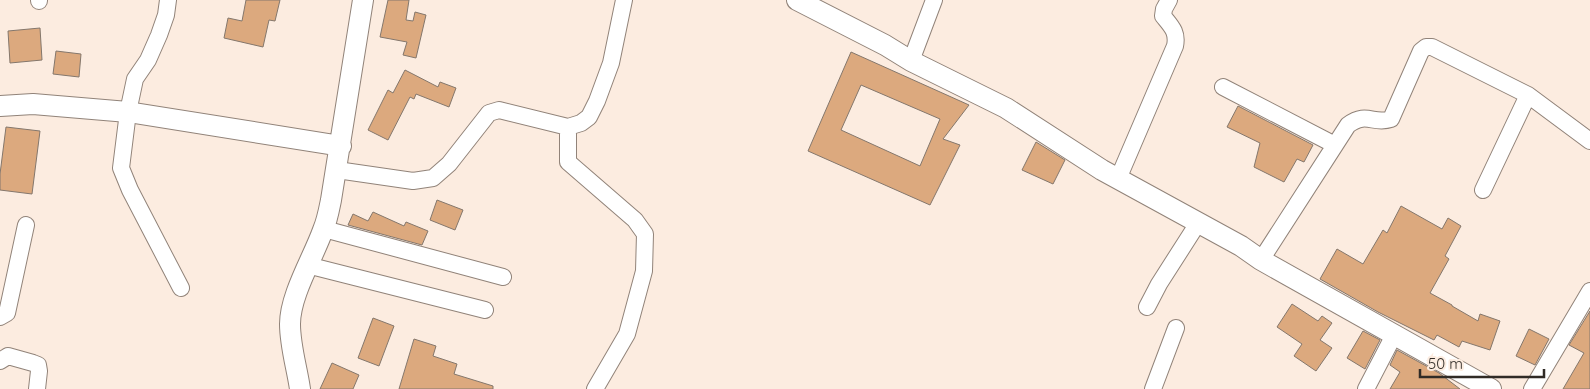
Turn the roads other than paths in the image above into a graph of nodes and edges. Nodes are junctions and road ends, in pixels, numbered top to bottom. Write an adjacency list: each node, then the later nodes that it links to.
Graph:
1 (168, 0): 11 (street)
2 (363, 0): 15 (street)
3 (624, 0): 12 (street)
4 (797, 0): 7 (street)
5 (934, 0): 7 (street)
6 (1169, 0): 17 (street)
7 (911, 60): 17 (street)
8 (1222, 87): 14 (street)
9 (1528, 95): 13 (street); 14 (street); 18 (street)
10 (0, 106): 11 (street)
11 (128, 112): 15 (street); 25 (street)
12 (568, 127): 16 (street); 35 (street)
13 (1590, 141)
14 (1335, 145): 22 (street)
15 (341, 146): 16 (street)
16 (337, 170): 21 (street)
17 (1118, 178): 19 (street)
18 (1483, 190)
19 (1198, 223): 22 (street); 27 (street)
20 (26, 225): 29 (street)
21 (324, 229): 23 (street); 24 (street)
22 (1261, 260): 31 (street)
23 (308, 265): 28 (street); 34 (street)
24 (503, 277)
25 (181, 288)
26 (1590, 290): 39 (street)
27 (1147, 307)
28 (485, 310)
29 (0, 317)
30 (1176, 328): 36 (street)
31 (1394, 335): 37 (street); 38 (street)
32 (0, 360): 33 (street)
33 (37, 389)
34 (300, 389)
35 (595, 389)
36 (1153, 389)
37 (1366, 389)
38 (1491, 389)
39 (1532, 389)

